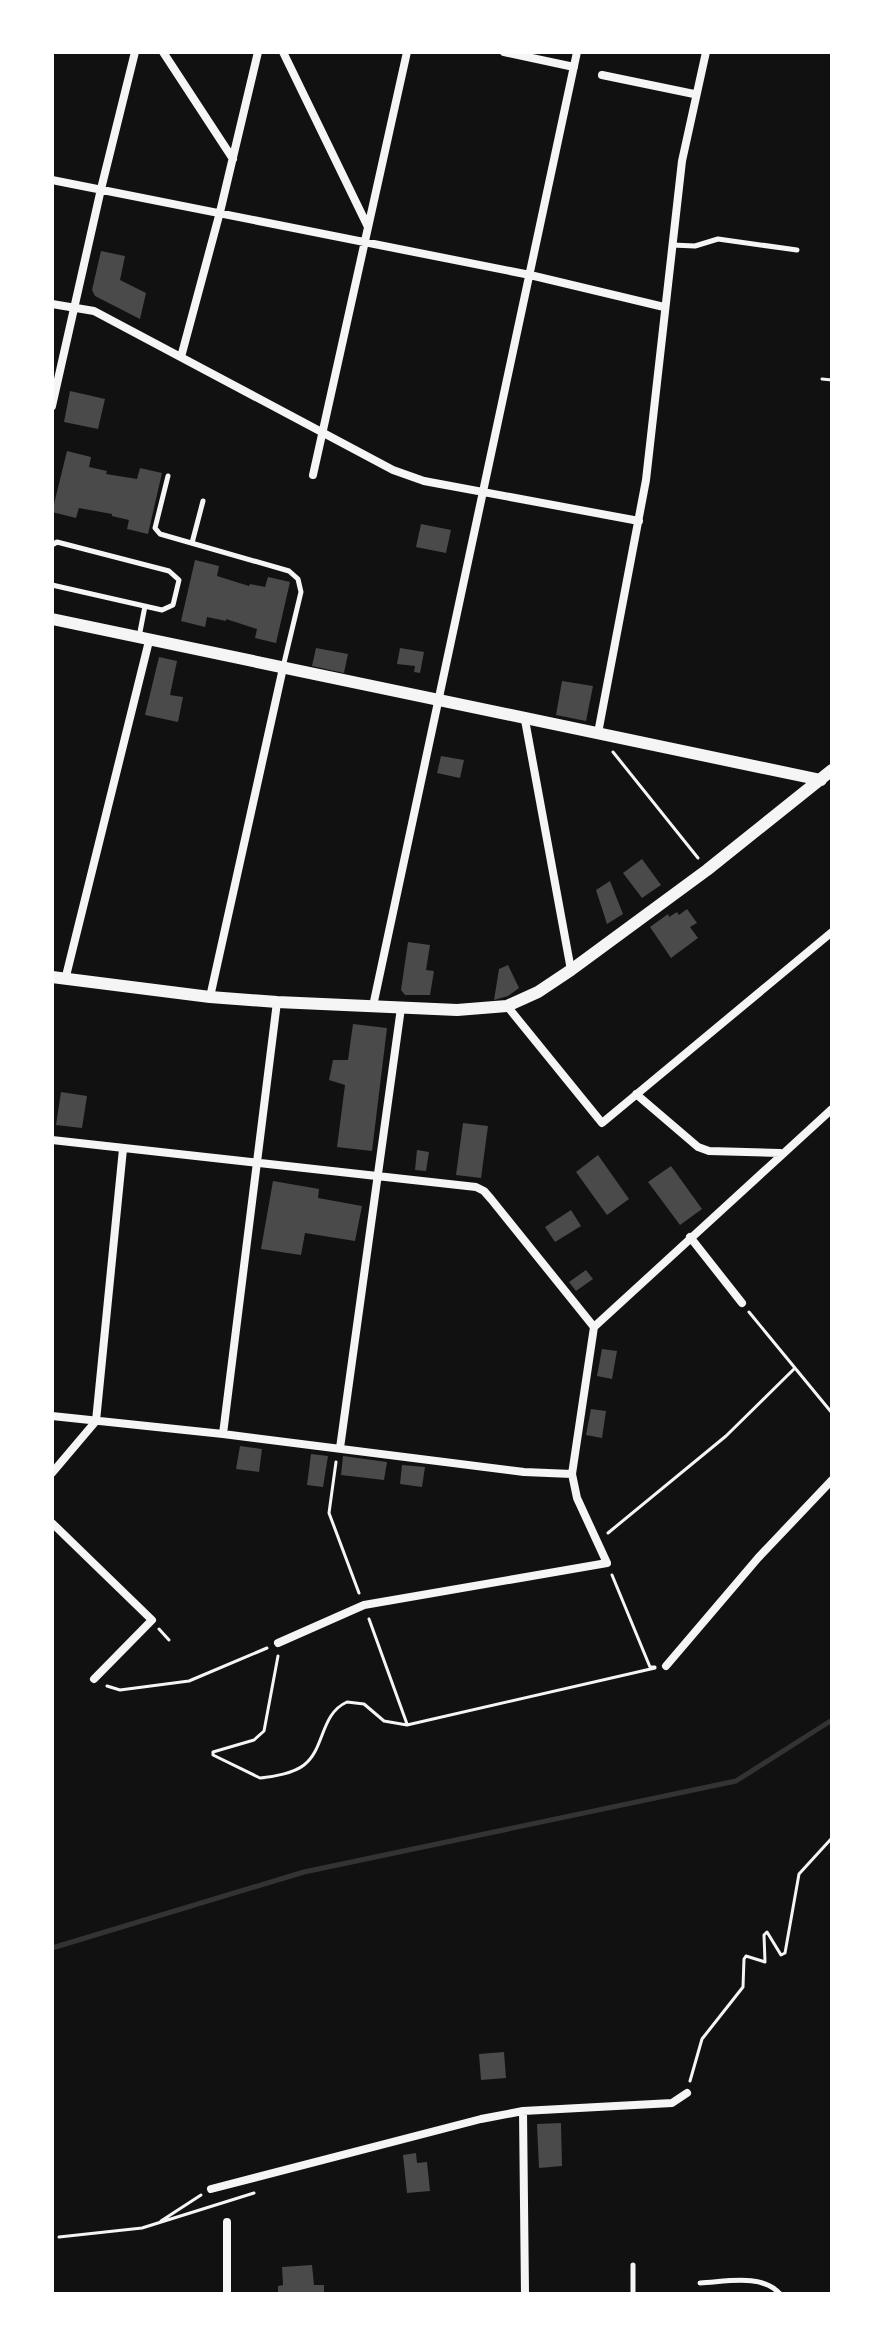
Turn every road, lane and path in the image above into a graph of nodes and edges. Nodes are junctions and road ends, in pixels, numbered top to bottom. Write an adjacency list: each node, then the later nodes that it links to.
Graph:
1 (135, 52): 14 (street)
2 (163, 52): 12 (street)
3 (258, 52): 12 (street)
4 (283, 52): 16 (street)
5 (407, 52): 16 (street)
6 (504, 52): 9 (street)
7 (577, 52): 9 (street)
8 (706, 52): 11 (street)
9 (574, 67): 20 (street)
10 (602, 75): 11 (street)
11 (694, 94): 18 (street)
12 (233, 159): 15 (street)
13 (52, 180): 14 (street)
14 (101, 189): 15 (street); 23 (street)
15 (220, 212): 17 (street); 24 (street)
16 (368, 227): 17 (street)
17 (365, 244): 20 (street); 28 (street)
18 (671, 245): 19 (lane); 22 (street)
19 (797, 250)
20 (530, 275): 22 (street); 31 (street)
21 (52, 304): 23 (street)
22 (664, 307): 33 (street)
23 (75, 308): 24 (street); 27 (street)
24 (181, 357): 28 (street)
25 (822, 379): 26 (path)
26 (832, 380)
27 (52, 406)
28 (321, 435): 29 (street); 31 (street)
29 (313, 475)
30 (168, 476): 34 (lane)
31 (483, 491): 33 (street); 41 (street)
32 (203, 501): 34 (lane)
33 (639, 521): 43 (street)
34 (192, 543): 40 (lane)
35 (52, 545): 37 (lane)
36 (52, 585): 37 (lane)
37 (145, 606): 39 (lane)
38 (52, 619): 39 (street)
39 (144, 640): 40 (street); 49 (street)
40 (283, 668): 41 (street); 50 (street)
41 (439, 701): 42 (street); 52 (street)
42 (525, 720): 43 (street); 48 (street)
43 (598, 733): 45 (street); 46 (path)
44 (832, 770): 45 (street)
45 (821, 780): 46 (street)
46 (707, 870): 48 (street)
47 (832, 932): 55 (street)
48 (571, 970): 53 (street)
49 (58, 978): 50 (street)
50 (210, 997): 51 (street)
51 (277, 1002): 52 (street); 60 (street)
52 (373, 1006): 54 (street)
53 (507, 1006): 54 (street); 55 (street)
54 (401, 1008): 61 (street)
55 (636, 1094): 59 (street)
56 (832, 1109): 59 (street)
57 (52, 1140): 58 (street)
58 (123, 1149): 60 (street); 68 (street)
59 (781, 1153): 62 (street)
60 (258, 1164): 61 (street); 69 (street)
61 (379, 1177): 64 (street); 70 (street)
62 (690, 1237): 63 (street); 64 (street)
63 (742, 1303): 65 (path)
64 (594, 1327): 72 (street)
65 (794, 1369): 66 (path); 75 (path)
66 (832, 1413)
67 (52, 1416): 68 (street)
68 (96, 1421): 69 (street); 71 (street)
69 (223, 1434): 70 (street)
70 (340, 1448): 72 (street); 77 (path)
71 (52, 1473)
72 (572, 1474): 75 (street)
73 (832, 1480): 79 (street)
74 (52, 1523): 80 (street)
75 (597, 1541): 76 (street)
76 (607, 1563): 77 (street); 79 (path)
77 (364, 1605): 78 (street); 81 (path)
78 (278, 1643): 80 (path); 81 (path)
79 (666, 1666): 81 (path)
80 (94, 1679)
81 (407, 1725)
82 (831, 1839): 83 (path)
83 (687, 2093): 84 (street)
84 (523, 2111): 85 (street); 91 (street)
85 (211, 2189): 87 (path)
86 (227, 2222): 90 (street)
87 (157, 2224)
88 (633, 2265): 92 (lane)
89 (700, 2283): 93 (lane)
90 (227, 2294)
91 (525, 2294)
92 (633, 2294)
93 (780, 2294)

